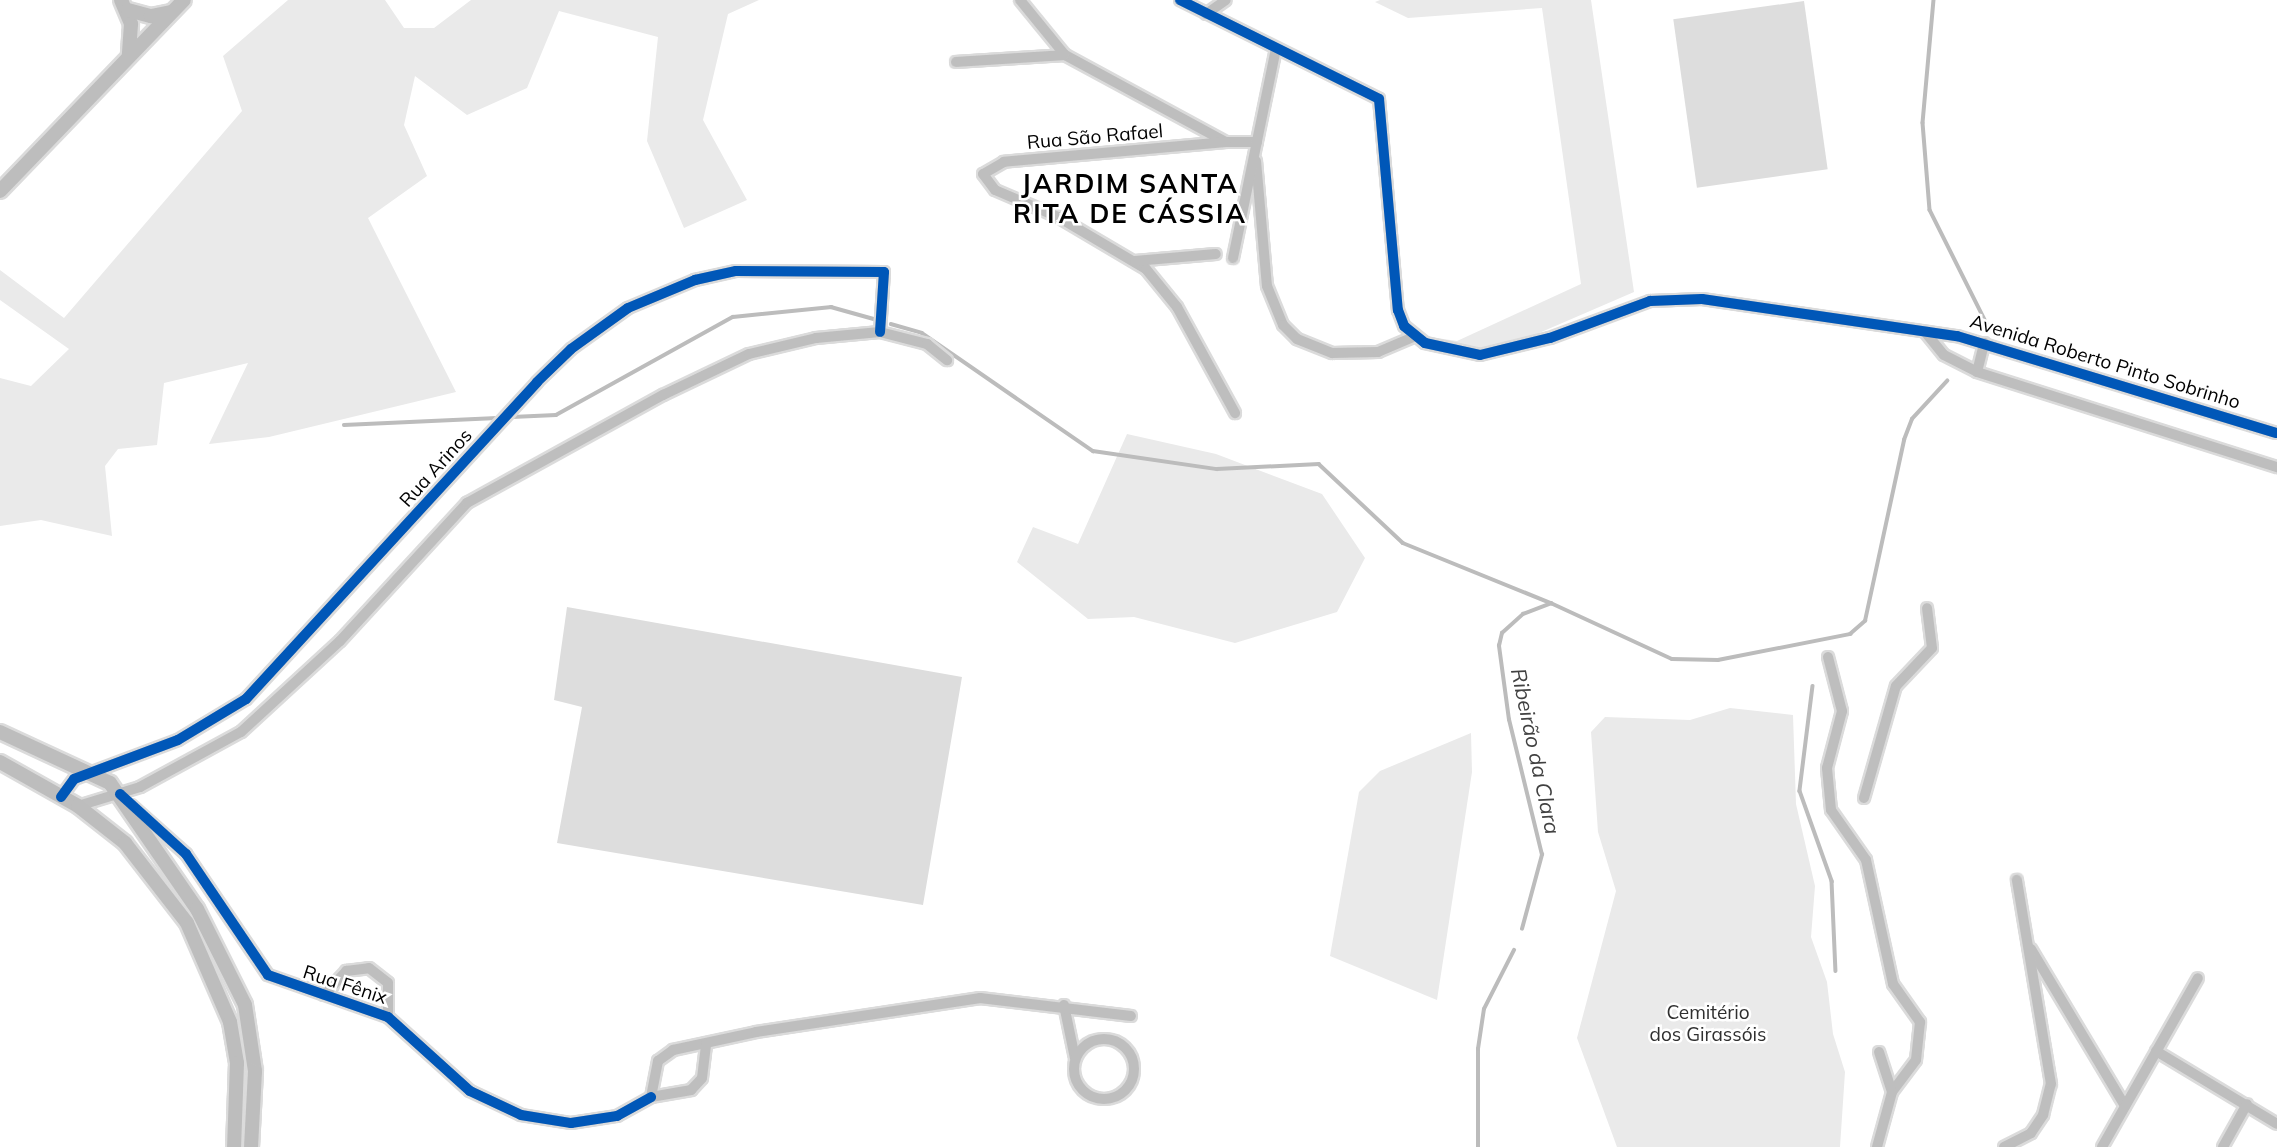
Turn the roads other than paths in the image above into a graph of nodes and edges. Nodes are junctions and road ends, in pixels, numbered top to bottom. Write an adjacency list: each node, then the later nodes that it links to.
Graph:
1 (184, 0): 6 (main road)
2 (1020, 0): 10 (street)
3 (1180, 0): 7 (street)
4 (1226, 0): 7 (street)
5 (125, 5): 6 (main road); 9 (main road)
6 (172, 12): 9 (main road)
7 (1206, 14): 8 (street)
8 (1276, 48): 13 (street); 21 (street)
9 (129, 55): 15 (main road)
10 (1065, 55): 11 (street); 12 (street)
11 (956, 62)
12 (1226, 142): 13 (street); 18 (street, Rua São Rafael)
13 (1257, 142): 14 (street)
14 (1256, 161): 17 (street); 21 (street)
15 (0, 191)
16 (1216, 254): 18 (street)
17 (1233, 258)
18 (1135, 261): 25 (street)
19 (880, 332): 23 (street); 32 (street, Rua Arinos); 33 (street)
20 (1926, 333): 21 (street, Avenida Roberto Pinto Sobrinho); 22 (street, Avenida Roberto Pinto Sobrinho); 24 (street)
21 (1414, 337)
22 (1984, 344): 24 (street); 26 (street, Avenida Roberto Pinto Sobrinho)
23 (947, 360)
24 (1977, 372): 27 (street)
25 (1235, 413)
26 (2277, 433)
27 (2277, 467)
28 (1927, 608): 35 (street)
29 (1828, 657): 48 (street)
30 (0, 732): 32 (main road)
31 (0, 762): 34 (main road)
32 (91, 772): 33 (main road); 34 (street, Rua Arinos)
33 (120, 794): 36 (street); 40 (street, Rua Fênix); 54 (main road)
34 (61, 797): 36 (main road)
35 (1864, 798)
36 (78, 806): 53 (main road)
37 (2017, 880): 38 (street)
38 (2028, 944): 51 (street); 56 (street)
39 (2198, 978): 45 (street)
40 (324, 995): 43 (street, Rua Fênix); 43 (street, Rua Fênix)
41 (1064, 1005): 42 (street); 44 (street); 47 (street)
42 (1131, 1016)
43 (388, 1017): 49 (street, Rua Fênix)
44 (706, 1044): 49 (street); 49 (street, Rua Fênix)
45 (2156, 1051): 50 (street); 51 (street)
46 (1880, 1052): 48 (street)
47 (1075, 1058): 47 (street)
48 (1892, 1093): 55 (street)
49 (651, 1097)
50 (2247, 1104): 52 (street); 58 (street)
51 (2125, 1106): 57 (street)
52 (2277, 1124)
53 (234, 1147)
54 (251, 1147)
55 (1877, 1147)
56 (2004, 1147)
57 (2102, 1147)
58 (2223, 1147)

